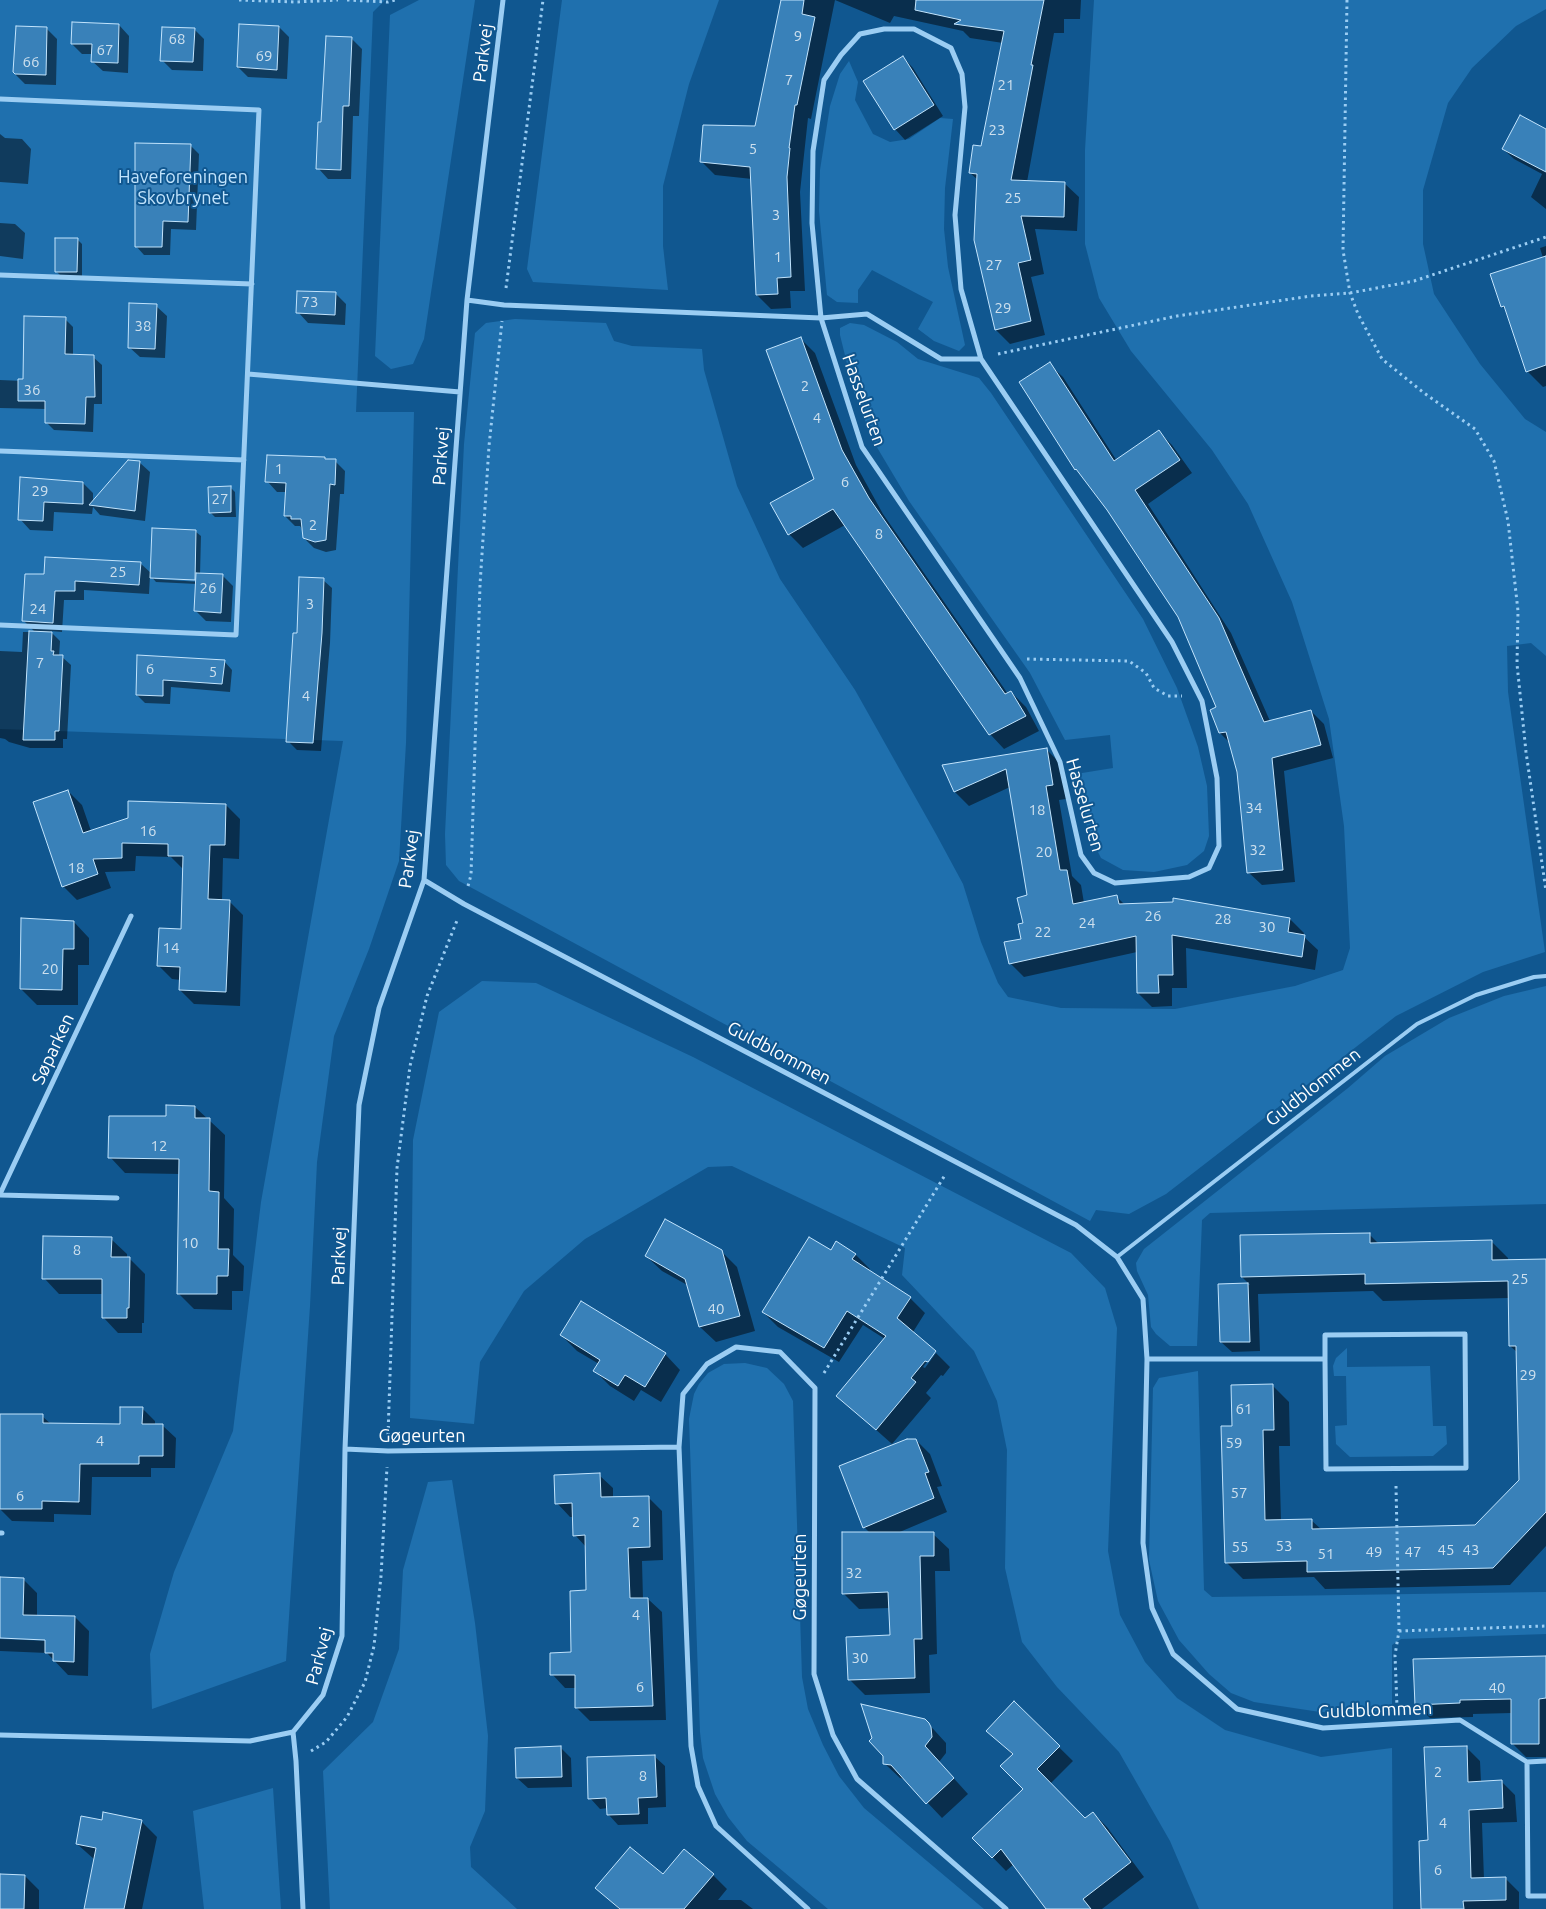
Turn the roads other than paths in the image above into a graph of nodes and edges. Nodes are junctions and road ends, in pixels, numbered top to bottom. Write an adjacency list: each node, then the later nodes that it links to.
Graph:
1 (503, 0): 5 (street, Parkvej)
2 (0, 98): 4 (street)
3 (0, 275): 4 (street)
4 (252, 284): 8 (street)
5 (467, 300): 6 (street); 9 (street, Parkvej)
6 (821, 318): 7 (street); 7 (street, Hasselurten); 7 (street, Hasselurten)
7 (981, 358)
8 (248, 374): 9 (street); 11 (street)
9 (460, 392): 13 (street, Parkvej)
10 (0, 451): 11 (street)
11 (244, 460): 12 (street)
12 (0, 625)
13 (424, 880): 18 (street, Guldblommen); 22 (street, Parkvej)
14 (131, 916): 16 (street, Søparken)
15 (1546, 976): 18 (lane, Guldblommen)
16 (0, 1194): 17 (street, Søparken)
17 (117, 1198)
18 (1118, 1257): 19 (street, Guldblommen)
19 (1147, 1359): 20 (street); 25 (street, Guldblommen)
20 (1325, 1359): 20 (street)
21 (679, 1447): 22 (street, Gøgeurten); 29 (street); 30 (street, Gøgeurten)
22 (345, 1449): 23 (street, Parkvej)
23 (293, 1732): 24 (street); 28 (street)
24 (0, 1735)
25 (1527, 1762): 26 (street); 27 (street)
26 (1546, 1762)
27 (1546, 1896)
28 (303, 1909)
29 (808, 1909)
30 (1006, 1909)

